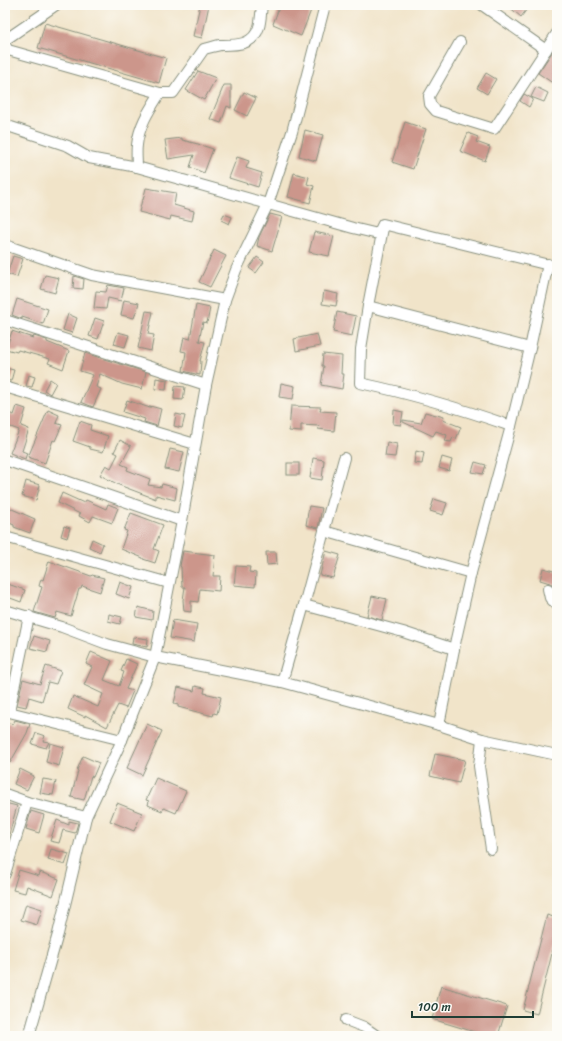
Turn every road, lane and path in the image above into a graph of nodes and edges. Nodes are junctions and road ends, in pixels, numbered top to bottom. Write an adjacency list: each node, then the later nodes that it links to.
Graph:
1 (56, 5): 6 (street)
2 (262, 5): 10 (street)
3 (325, 5): 13 (street)
4 (482, 5): 9 (street)
5 (557, 33): 9 (street)
6 (5, 40)
7 (460, 42): 9 (street)
8 (5, 45): 10 (street)
9 (546, 50)
10 (160, 93): 12 (street)
11 (5, 125): 12 (street)
12 (137, 167): 13 (street)
13 (268, 204): 14 (street); 17 (street)
14 (384, 224): 16 (street); 18 (street)
15 (5, 245): 17 (street)
16 (552, 266): 20 (street)
17 (225, 300): 21 (street)
18 (368, 306): 20 (street); 23 (street)
19 (5, 320): 21 (street)
20 (530, 348): 23 (street)
21 (206, 385): 24 (street)
22 (5, 387): 24 (street)
23 (511, 426): 30 (street)
24 (194, 444): 27 (street)
25 (344, 458): 28 (street)
26 (5, 460): 27 (street)
27 (182, 521): 31 (street)
28 (324, 532): 30 (street); 33 (street)
29 (5, 537): 31 (street)
30 (471, 573): 37 (street)
31 (169, 583): 38 (street)
32 (548, 589): 34 (street)
33 (304, 605): 37 (street); 39 (street)
34 (557, 605)
35 (5, 610): 36 (street)
36 (29, 616): 38 (street); 40 (street)
37 (454, 649): 41 (street)
38 (154, 657): 39 (street); 43 (street)
39 (282, 682): 41 (street)
40 (7, 711): 43 (street)
41 (439, 725): 42 (street)
42 (482, 739): 44 (street); 48 (street)
43 (122, 740): 47 (street)
44 (557, 755)
45 (5, 794): 46 (street)
46 (27, 802): 47 (street); 49 (street)
47 (86, 817): 51 (street)
48 (491, 849)
49 (5, 874)
50 (346, 1020): 52 (street)
51 (29, 1036)
52 (377, 1036)

